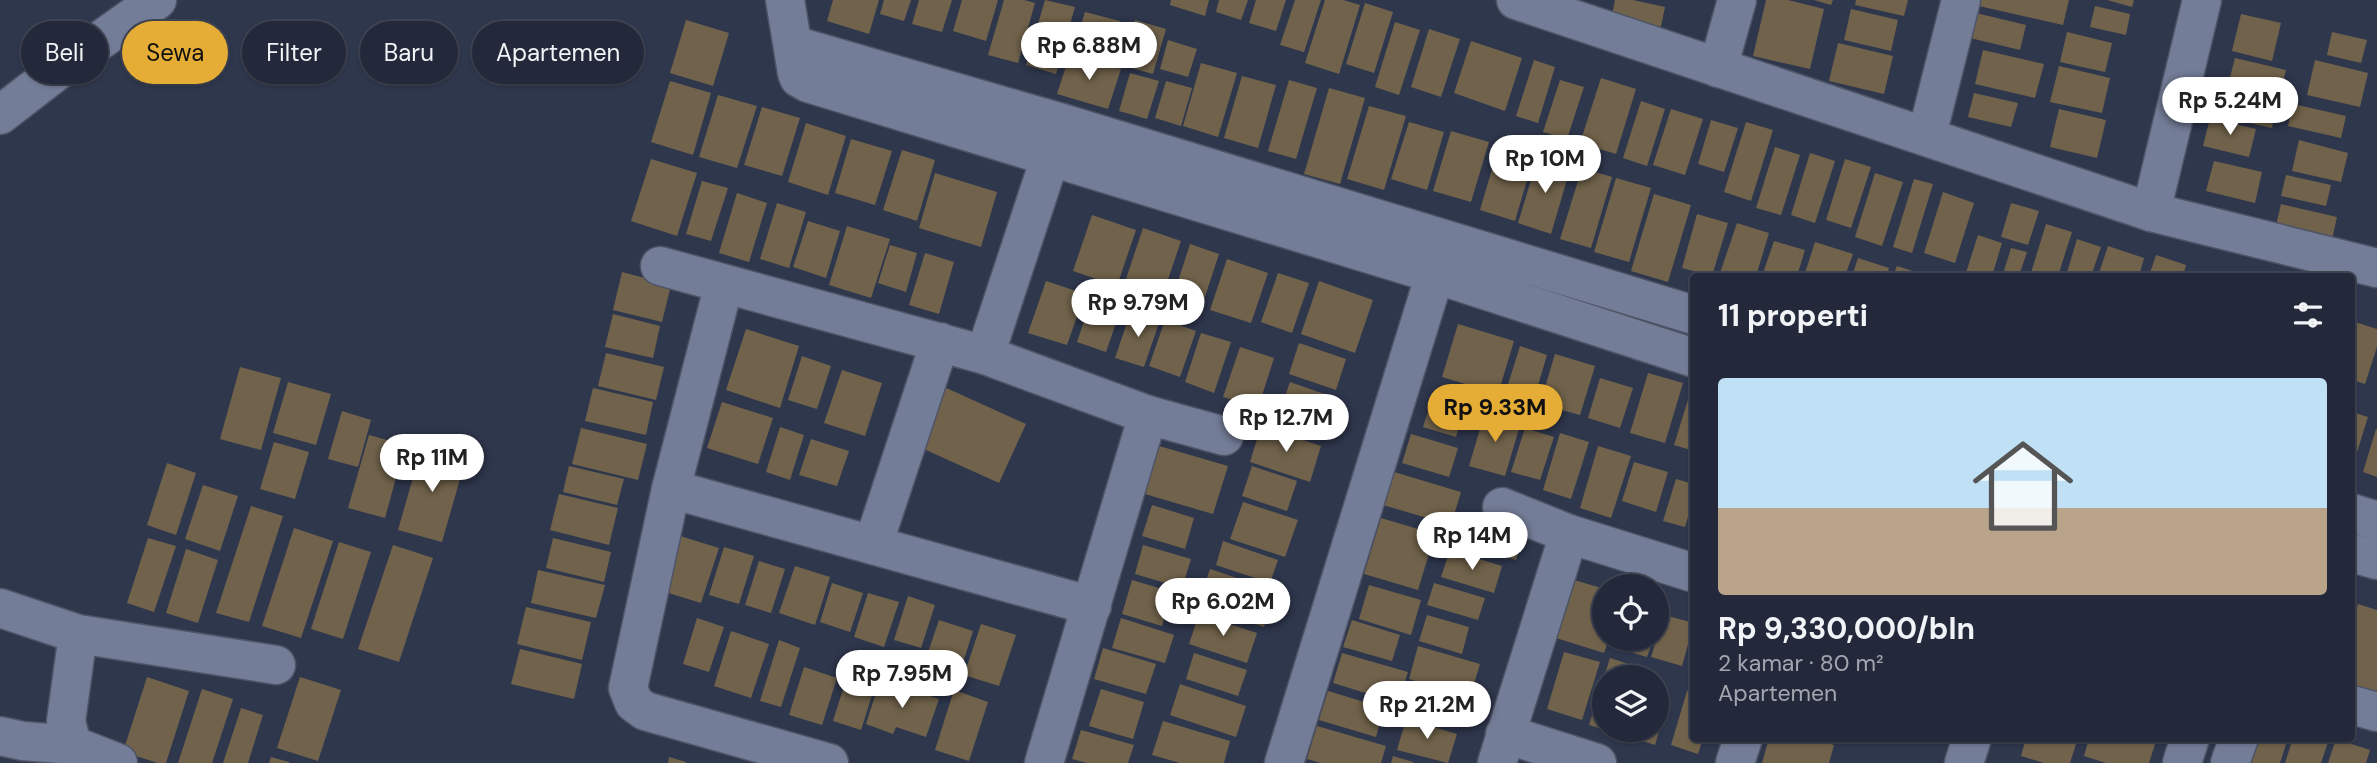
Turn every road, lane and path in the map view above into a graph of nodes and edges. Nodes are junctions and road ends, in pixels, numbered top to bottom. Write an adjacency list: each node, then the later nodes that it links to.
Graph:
1 (157, 0): 8 (street)
2 (785, 0): 10 (street)
3 (1516, 0): 7 (street)
4 (1737, 0): 7 (street)
5 (1961, 0): 9 (street)
6 (2202, 0): 11 (street)
7 (1718, 68): 9 (street)
8 (0, 115)
9 (1927, 135): 11 (street)
10 (1056, 140): 12 (street); 18 (street)
11 (2151, 212): 13 (street)
12 (1439, 256): 16 (street); 19 (street); 47 (street)
13 (2376, 264)
14 (660, 266): 15 (street)
15 (724, 284): 17 (street); 22 (street)
16 (1690, 314)
17 (940, 342): 18 (street); 27 (street)
18 (985, 355): 20 (street)
19 (1690, 356)
20 (1148, 415): 21 (street); 31 (street)
21 (1224, 436)
22 (671, 489): 27 (street); 45 (street)
23 (1502, 506): 26 (street)
24 (2355, 514): 25 (street)
25 (2377, 521)
26 (1569, 534): 30 (street); 43 (street)
27 (873, 545): 31 (street)
28 (2355, 554): 29 (street)
29 (2377, 560)
30 (1690, 572)
31 (1092, 606): 46 (street)
32 (0, 608): 33 (street)
33 (78, 634): 34 (street); 42 (street)
34 (276, 665)
35 (2355, 706): 36 (street)
36 (2377, 712)
37 (0, 736): 42 (street)
38 (1742, 742): 49 (street)
39 (1971, 742): 50 (street)
40 (2189, 742): 51 (street)
41 (2238, 742): 52 (street)
42 (72, 744): 44 (street)
43 (1501, 749): 48 (street)
44 (118, 763)
45 (830, 763)
46 (1044, 763)
47 (1284, 763)
48 (1597, 763)
49 (1735, 763)
50 (1964, 763)
51 (2182, 763)
52 (2230, 763)

